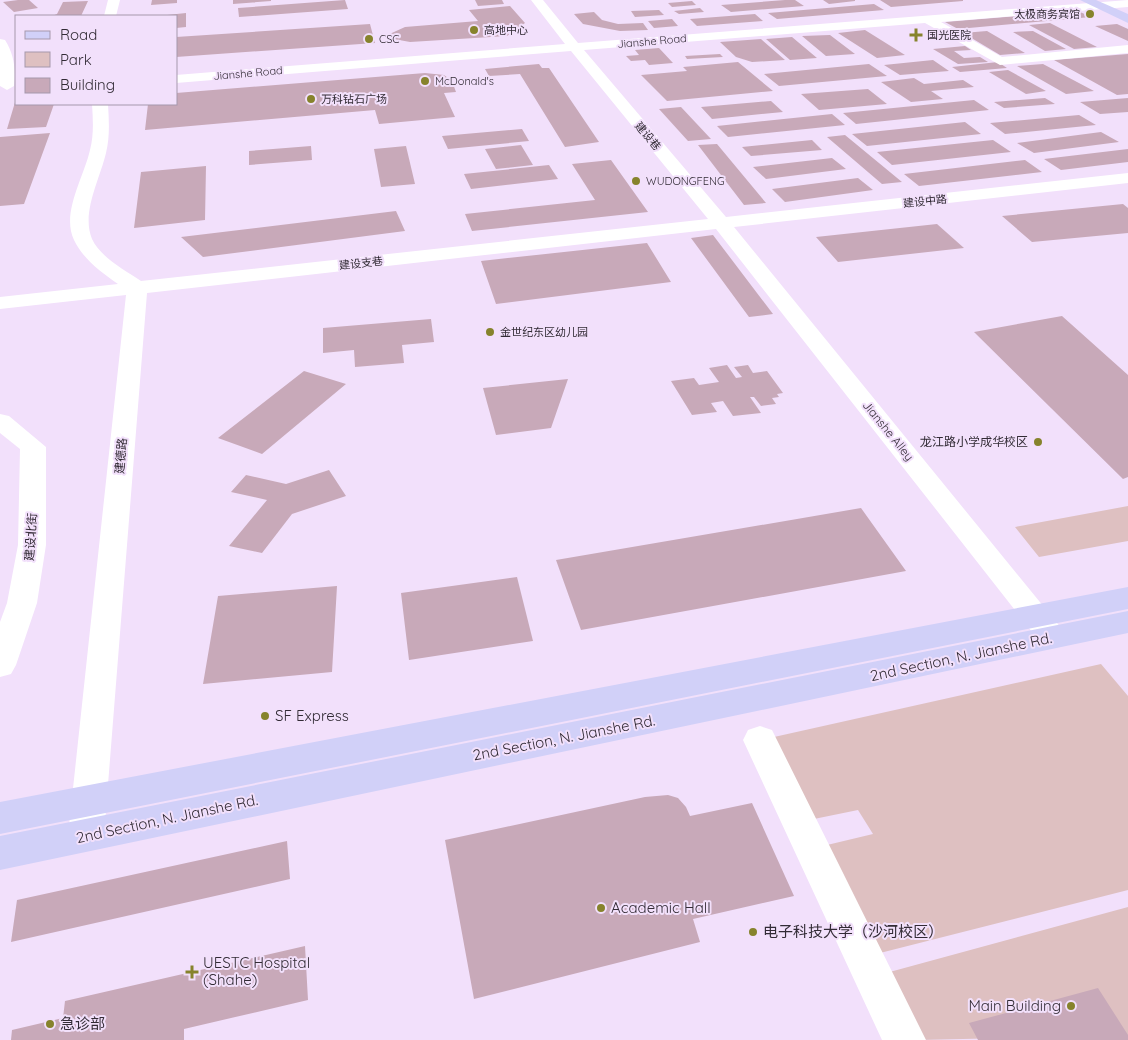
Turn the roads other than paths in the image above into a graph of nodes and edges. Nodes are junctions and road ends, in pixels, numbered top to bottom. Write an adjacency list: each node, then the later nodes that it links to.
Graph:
1 (114, 0): 4 (street)
2 (537, 0): 8 (street, 建设巷)
3 (1109, 3): 5 (street, Jianshe Road); 6 (main road); 8 (street, Jianshe Road)
4 (110, 15)
5 (927, 19): 8 (street, Jianshe Road); 9 (street)
6 (1128, 19)
7 (0, 43): 12 (street)
8 (572, 45): 10 (street, Jianshe Road); 11 (street, Jianshe Road); 15 (street, 建设巷)
9 (1128, 49)
10 (178, 73)
11 (178, 79)
12 (7, 91)
13 (100, 105): 16 (street)
14 (1128, 178): 15 (street, 建设中路)
15 (722, 224): 16 (street, 建设支巷); 21 (street, Jianshe Alley)
16 (137, 288): 17 (street, 建设支巷); 24 (street, 建德路)
17 (0, 303)
18 (0, 420): 22 (street, 建设北街)
19 (1128, 598): 21 (main road, 2nd Section, N. Jianshe Rd.)
20 (1128, 622): 21 (main road, 2nd Section, N. Jianshe Rd.)
21 (1045, 627): 24 (main road, 2nd Section, N. Jianshe Rd.); 26 (main road, 2nd Section, N. Jianshe Rd.)
22 (0, 665)
23 (760, 740): 28 (street)
24 (88, 801): 25 (main road, 2nd Section, N. Jianshe Rd.); 26 (street, 建德路)
25 (0, 818)
26 (86, 835): 27 (main road, 2nd Section, N. Jianshe Rd.)
27 (0, 853)
28 (904, 1040)

